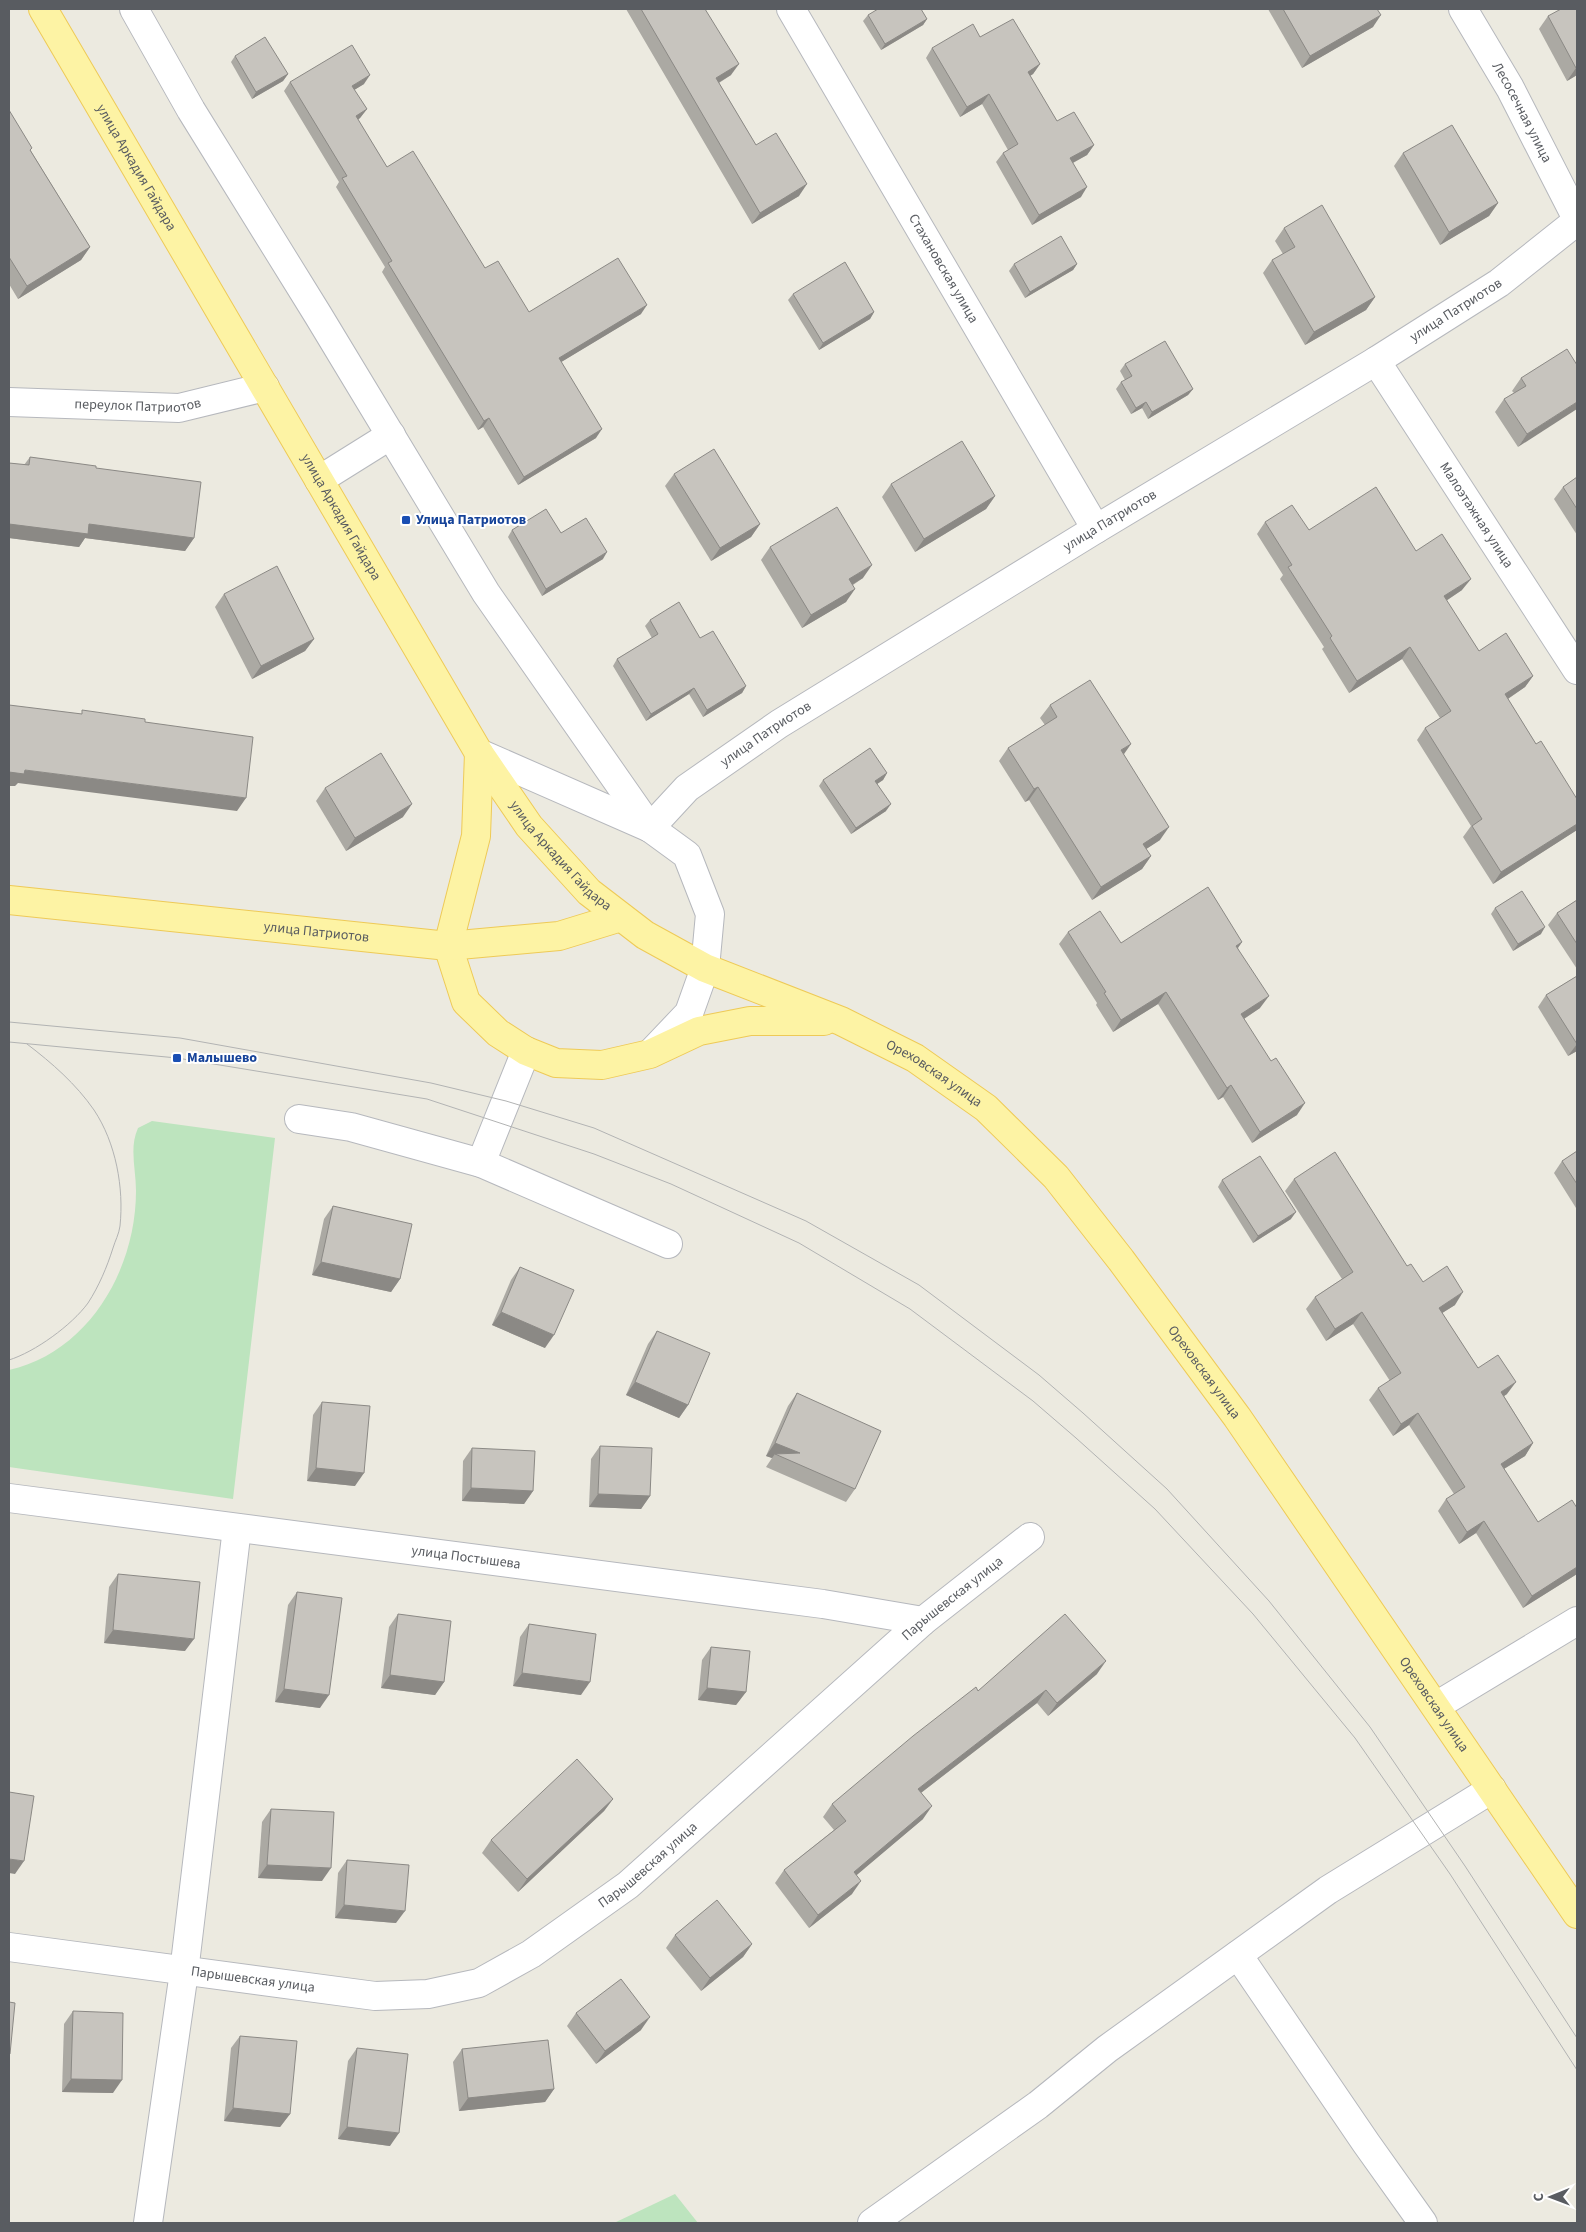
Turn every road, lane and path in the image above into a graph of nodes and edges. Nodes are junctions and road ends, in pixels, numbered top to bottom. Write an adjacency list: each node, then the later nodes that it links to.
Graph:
1 (43, 9): 7 (main road, улица Аркадия Гайдара)
2 (134, 9): 9 (street)
3 (791, 9): 11 (street, Стахановская улица)
4 (1463, 9): 5 (street, Лесосечная улица)
5 (1577, 220): 6 (street, улица Патриотов)
6 (1376, 361): 11 (street, улица Патриотов); 12 (street, Малоэтажная улица)
7 (265, 387): 8 (street, переулок Патриотов); 10 (main road, улица Аркадия Гайдара)
8 (9, 402)
9 (391, 435): 10 (street); 14 (street)
10 (320, 480): 13 (main road, улица Аркадия Гайдара)
11 (1096, 529): 14 (street, улица Патриотов)
12 (1577, 670)
13 (479, 753): 14 (street); 16 (main road, улица Аркадия Гайдара); 17 (main road)
14 (650, 828): 18 (street)
15 (9, 900): 17 (main road, улица Патриотов)
16 (621, 917): 17 (main road, улица Патриотов); 18 (main road, улица Аркадия Гайдара)
17 (448, 946): 20 (main road)
18 (704, 968): 19 (main road, Ореховская улица); 21 (street)
19 (841, 1021): 21 (main road); 30 (main road, Ореховская улица)
20 (526, 1051): 21 (main road); 23 (street)
21 (650, 1054)
22 (299, 1119): 23 (street)
23 (481, 1164): 24 (street)
24 (668, 1244)
25 (9, 1498): 26 (street, улица Постышева)
26 (238, 1528): 28 (street, улица Постышева); 35 (street, Парышевская улица)
27 (1030, 1536): 28 (street, Парышевская улица)
28 (923, 1621): 35 (street, Парышевская улица)
29 (1577, 1621): 30 (street)
30 (1436, 1706): 31 (main road, Ореховская улица)
31 (1492, 1789): 32 (main road, Ореховская улица); 34 (street)
32 (1577, 1914)
33 (9, 1947): 35 (street, Парышевская улица)
34 (1238, 1955): 37 (street); 38 (street)
35 (184, 1972): 36 (street, Парышевская улица)
36 (148, 2223)
37 (872, 2223)
38 (1423, 2223)

